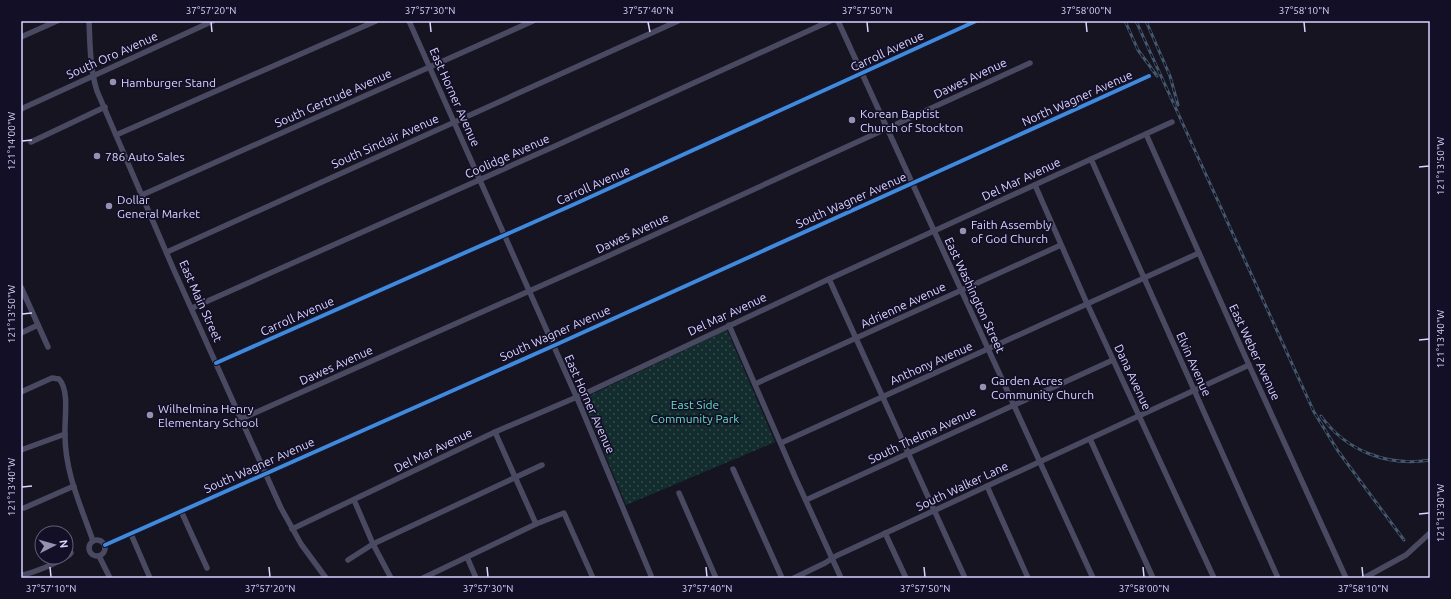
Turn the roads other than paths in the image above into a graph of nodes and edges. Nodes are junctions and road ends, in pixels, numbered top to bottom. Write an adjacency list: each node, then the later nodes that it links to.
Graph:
1 (57, 21): 11 (street)
2 (89, 21): 15 (street, East Main Street)
3 (213, 21): 15 (street, South Oro Avenue)
4 (376, 21): 23 (street)
5 (409, 21): 13 (street, East Horner Avenue)
6 (533, 21): 13 (street, South Gertrude Avenue)
7 (678, 21): 19 (street, South Sinclair Avenue)
8 (830, 21): 27 (street, Coolidge Avenue)
9 (838, 21): 14 (street, East Washington Street)
10 (976, 21): 14 (street, Carroll Avenue)
11 (21, 37)
12 (1030, 63): 21 (street, Dawes Avenue)
13 (430, 66): 19 (street, East Horner Avenue); 30 (street, South Gertrude Avenue)
14 (862, 73): 21 (street, East Washington Street); 32 (street, Carroll Avenue)
15 (93, 75): 17 (street, East Main Street); 18 (street, South Oro Avenue)
16 (1149, 76): 24 (street, North Wagner Avenue)
17 (105, 106): 23 (street, East Main Street); 25 (street)
18 (21, 109)
19 (454, 122): 27 (street, East Horner Avenue); 34 (street, South Sinclair Avenue)
20 (1172, 122): 22 (street, Del Mar Avenue)
21 (887, 128): 28 (street, East Washington Street); 40 (street, Dawes Avenue)
22 (1146, 134): 26 (street, Del Mar Avenue); 35 (street, East Weber Avenue)
23 (116, 135): 30 (street, East Main Street)
24 (1013, 138): 28 (street, South Wagner Avenue)
25 (31, 142)
26 (1091, 159): 29 (street, Del Mar Avenue); 36 (street, Elvin Avenue)
27 (480, 180): 32 (street, East Horner Avenue); 42 (street, Coolidge Avenue)
28 (912, 184): 31 (street, East Washington Street); 47 (street, South Wagner Avenue)
29 (1035, 185): 31 (street, Del Mar Avenue); 33 (street, Dana Avenue)
30 (142, 195): 34 (street, East Main Street)
31 (934, 231): 37 (street, Del Mar Avenue); 39 (street, East Washington Street)
32 (505, 236): 40 (street, East Horner Avenue); 51 (street, Carroll Avenue)
33 (1061, 245): 39 (street, Adrienne Avenue); 41 (street, Dana Avenue)
34 (167, 252): 42 (street, East Main Street)
35 (1198, 253): 36 (street, Anthony Avenue); 52 (street, East Weber Avenue)
36 (1144, 278): 41 (street, Anthony Avenue); 54 (street, Elvin Avenue)
37 (829, 279): 44 (street, Del Mar Avenue); 46 (street)
38 (21, 287): 43 (street)
39 (961, 290): 46 (street, Adrienne Avenue); 49 (street, East Washington Street)
40 (529, 291): 47 (street, East Horner Avenue); 60 (street, Dawes Avenue)
41 (1088, 304): 49 (street, Anthony Avenue); 50 (street, Dana Avenue)
42 (192, 308): 51 (street, East Main Street)
43 (38, 325): 45 (street); 48 (street)
44 (729, 325): 53 (street); 56 (street, Del Mar Avenue)
45 (21, 333)
46 (856, 338): 53 (street, Adrienne Avenue); 57 (street)
47 (553, 346): 56 (street, East Horner Avenue); 70 (street, South Wagner Avenue)
48 (48, 347)
49 (988, 349): 57 (street, Anthony Avenue); 58 (street, East Washington Street)
50 (1113, 360): 58 (street, South Thelma Avenue); 59 (street, Dana Avenue)
51 (216, 363): 60 (street, East Main Street)
52 (1249, 365): 54 (street, South Walker Lane); 114 (street, East Weber Avenue)
53 (754, 384): 64 (street)
54 (1194, 391): 59 (street, South Walker Lane); 113 (street, Elvin Avenue)
55 (21, 392): 62 (street)
56 (576, 397): 61 (street, Del Mar Avenue); 102 (street, East Horner Avenue)
57 (883, 397): 64 (street, Anthony Avenue); 66 (street)
58 (1014, 406): 66 (street, South Thelma Avenue); 67 (street, East Washington Street)
59 (1140, 416): 63 (street, South Walker Lane); 112 (street, Dana Avenue)
60 (240, 419): 70 (street, East Main Street)
61 (495, 432): 71 (street); 75 (street, Del Mar Avenue)
62 (65, 434): 65 (street); 72 (street)
63 (1090, 439): 67 (street, South Walker Lane); 111 (street)
64 (781, 443): 76 (street)
65 (21, 450)
66 (909, 453): 76 (street, South Thelma Avenue); 78 (street)
67 (1040, 462): 73 (street, South Walker Lane); 110 (street, East Washington Street)
68 (542, 465): 71 (street)
69 (733, 469): 104 (street)
70 (265, 474): 79 (street, South Wagner Avenue); 81 (street, East Main Street)
71 (516, 477): 80 (street); 86 (street)
72 (74, 486): 77 (street); 85 (street)
73 (987, 486): 78 (street, South Walker Lane); 109 (street)
74 (679, 494): 103 (street)
75 (354, 500): 81 (street, Del Mar Avenue); 86 (street)
76 (806, 500): 90 (street)
77 (24, 508)
78 (934, 510): 82 (street, South Walker Lane); 108 (street)
79 (181, 511): 84 (street, South Wagner Avenue); 93 (street)
80 (536, 524): 89 (street); 101 (street)
81 (292, 529): 97 (street, East Main Street)
82 (885, 533): 90 (street, South Walker Lane); 107 (street)
83 (1430, 533): 115 (street)
84 (131, 534): 87 (street, South Wagner Avenue); 96 (street)
85 (93, 541): 87 (street); 88 (street)
86 (373, 544): 91 (street); 98 (street)
87 (104, 546): 88 (street)
88 (99, 556): 95 (street)
89 (467, 557): 99 (street); 100 (street)
90 (832, 559): 105 (street, South Walker Lane); 106 (street)
91 (348, 560)
92 (50, 565): 94 (street)
93 (207, 568)
94 (21, 575)
95 (110, 578)
96 (150, 578)
97 (326, 578)
98 (391, 578)
99 (423, 578)
100 (476, 578)
101 (593, 578)
102 (652, 578)
103 (716, 578)
104 (782, 578)
105 (794, 578)
106 (841, 578)
107 (906, 578)
108 (966, 578)
109 (1028, 578)
110 (1093, 578)
111 (1153, 578)
112 (1214, 578)
113 (1278, 578)
114 (1346, 578)
115 (1364, 578)

